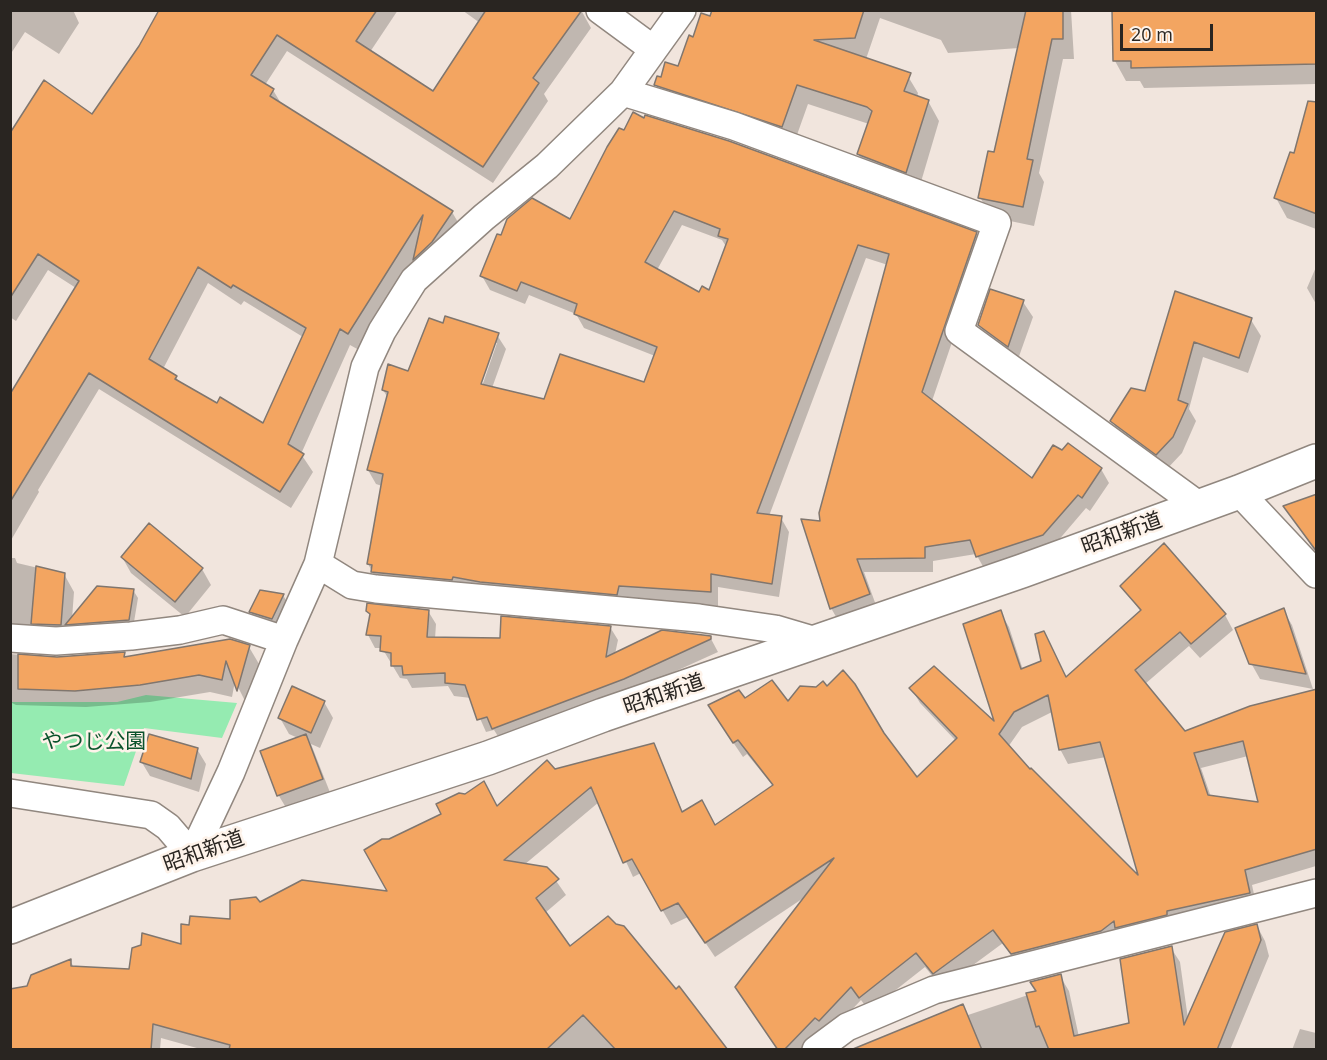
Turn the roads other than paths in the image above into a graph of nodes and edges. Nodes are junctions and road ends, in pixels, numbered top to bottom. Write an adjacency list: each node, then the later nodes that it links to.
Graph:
1 (600, 10): 3 (street)
2 (682, 10): 3 (street)
3 (653, 49): 4 (street)
4 (623, 92): 7 (street); 8 (street)
5 (1317, 461): 6 (main road, 昭和新道)
6 (1239, 492): 7 (main road, 昭和新道); 9 (street)
7 (1198, 505): 12 (main road, 昭和新道)
8 (318, 564): 11 (street); 12 (street)
9 (1317, 574)
10 (10, 638): 11 (street)
11 (284, 640): 14 (street)
12 (819, 642): 14 (main road, 昭和新道)
13 (10, 793): 14 (street)
14 (192, 855): 16 (main road, 昭和新道)
15 (1317, 892): 17 (street)
16 (10, 927)
17 (816, 1050)

